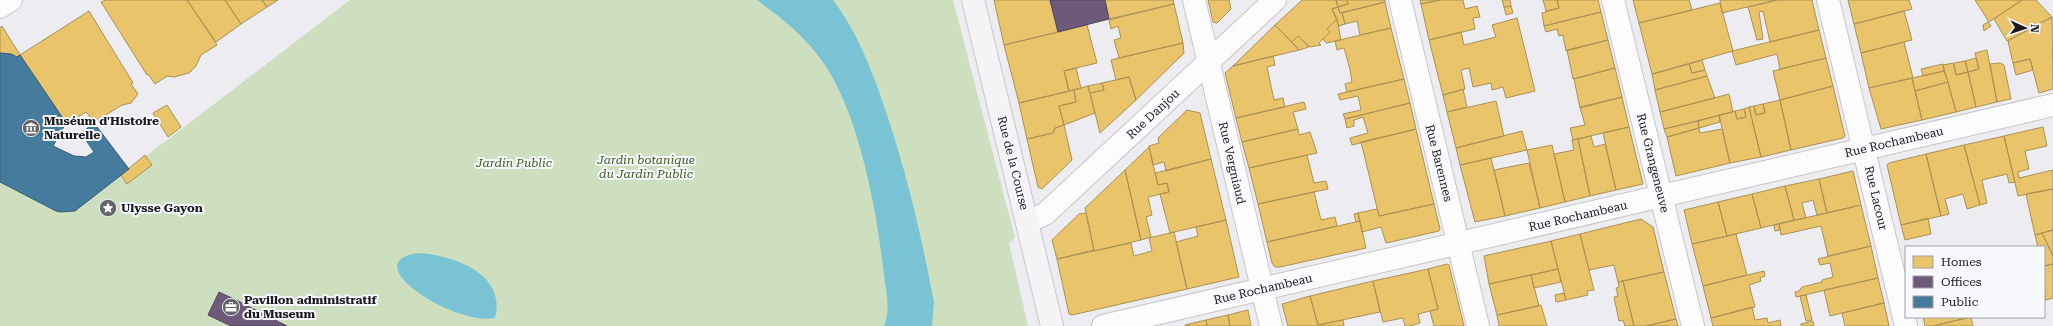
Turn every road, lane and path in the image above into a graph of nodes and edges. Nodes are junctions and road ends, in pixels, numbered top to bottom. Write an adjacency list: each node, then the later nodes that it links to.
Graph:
1 (11, 0): 8 (street)
2 (973, 0): 13 (main road, Rue de la Course)
3 (1194, 0): 9 (street, Rue Vergniaud)
4 (1274, 0): 9 (street, Rue Danjou)
5 (1400, 0): 14 (street, Rue Barennes)
6 (1613, 0): 12 (street, Rue Grangeneuve)
7 (1828, 0): 11 (street, Rue Lacour)
8 (0, 7)
9 (1208, 62): 13 (street, Rue Danjou); 15 (street, Rue Vergniaud)
10 (2053, 105): 11 (street, Rue Rochambeau)
11 (1864, 149): 12 (street, Rue Rochambeau); 21 (street, Rue Lacour)
12 (1661, 196): 14 (street, Rue Rochambeau); 20 (street, Rue Grangeneuve)
13 (1027, 222): 16 (main road, Rue de la Course)
14 (1458, 243): 15 (street, Rue Rochambeau); 19 (street, Rue Barennes)
15 (1262, 289): 17 (street, Rue Rochambeau); 18 (street, Rue Vergniaud)
16 (1052, 326)
17 (1103, 326)
18 (1271, 326)
19 (1478, 326)
20 (1693, 326)
21 (1906, 326)

